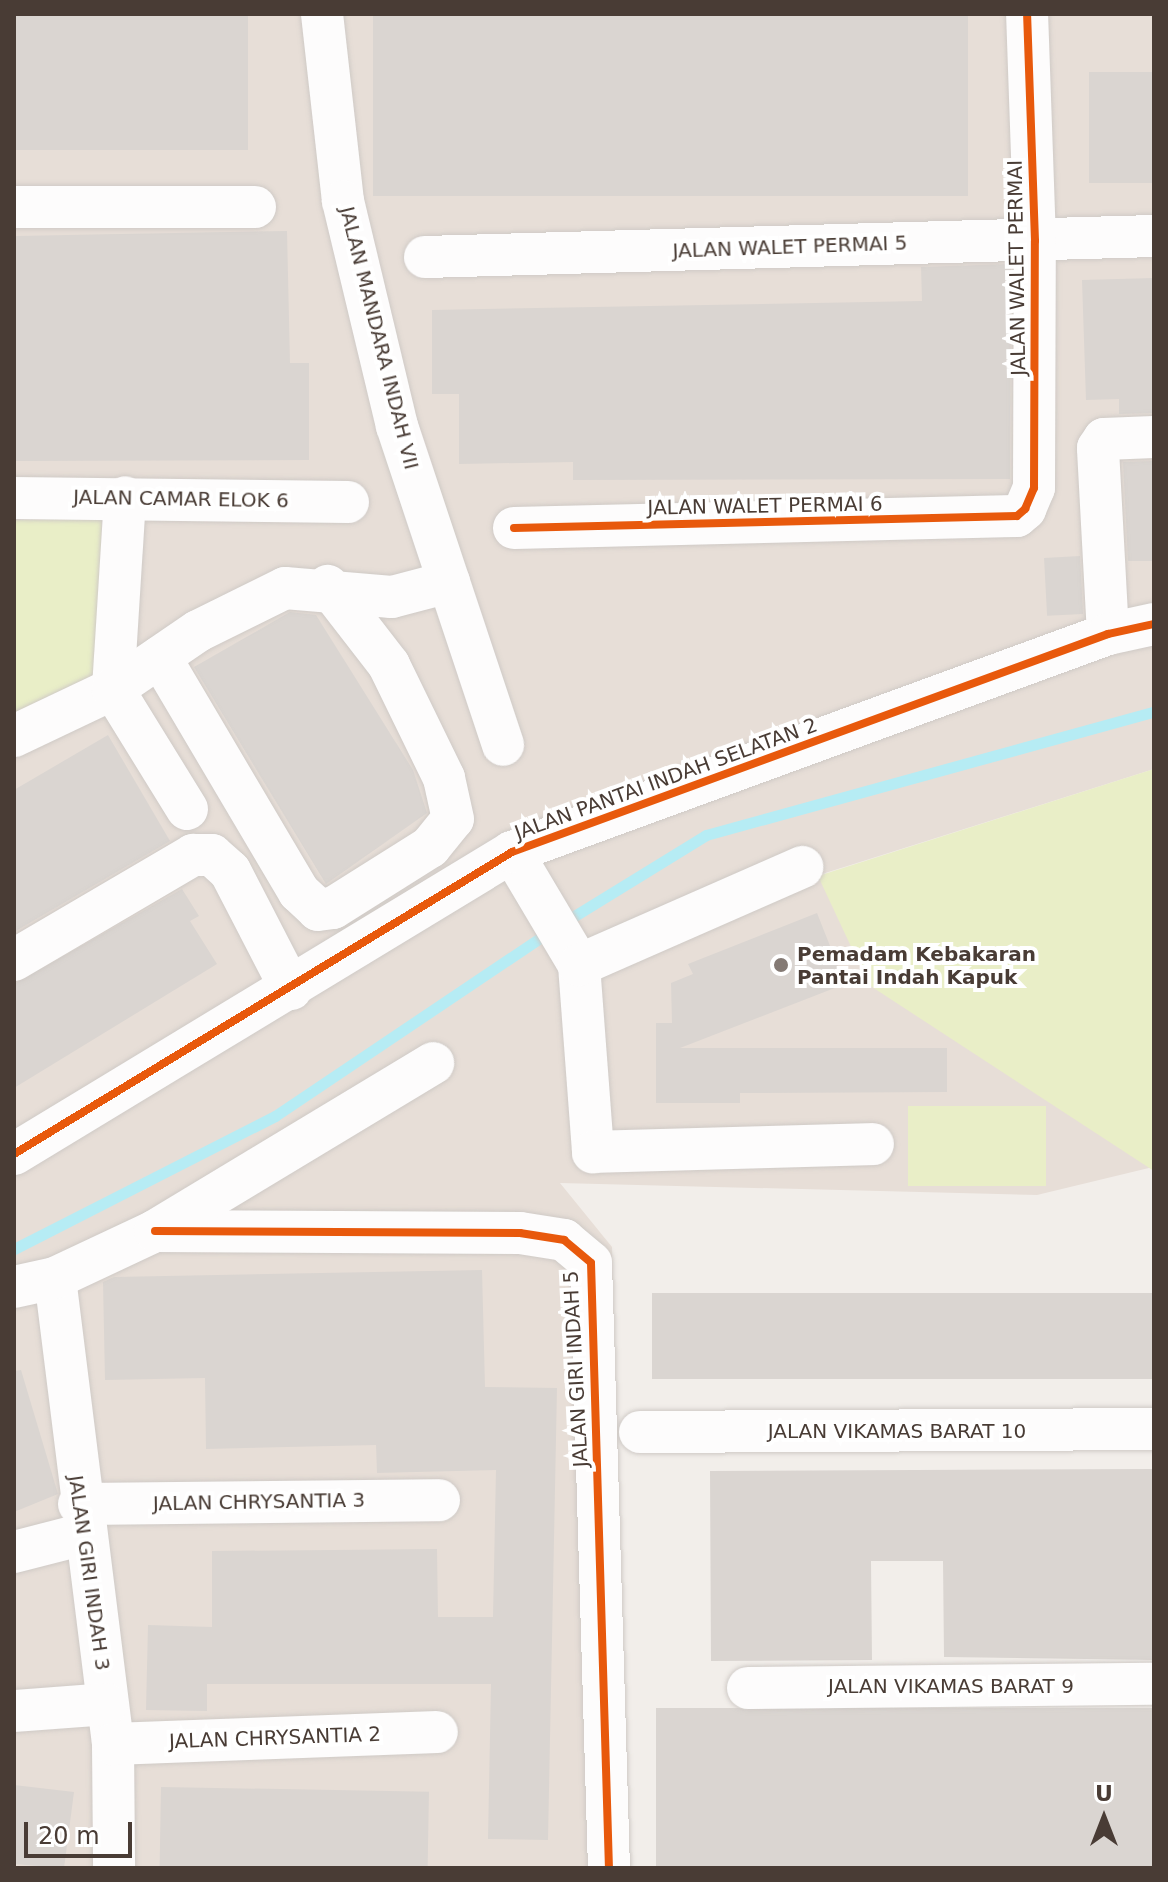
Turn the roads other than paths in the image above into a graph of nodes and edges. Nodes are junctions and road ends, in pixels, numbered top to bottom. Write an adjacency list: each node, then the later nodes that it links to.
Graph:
1 (322, 14): 14 (street, JALAN MANDARA INDAH VII)
2 (1027, 14): 6 (street, JALAN WALET PERMAI)
3 (14, 207): 4 (street)
4 (255, 207)
5 (1154, 236): 6 (street, JALAN WALET PERMAI 5)
6 (1035, 241): 7 (street, JALAN WALET PERMAI 5); 12 (street, JALAN WALET PERMAI)
7 (425, 257)
8 (1154, 437): 17 (street)
9 (125, 497): 10 (street, JALAN CAMAR ELOK 6); 11 (street, JALAN CAMAR ELOK 6); 19 (street)
10 (14, 498)
11 (348, 502)
12 (1017, 516): 13 (street, JALAN WALET PERMAI 6)
13 (514, 528)
14 (449, 582): 15 (street); 21 (street, JALAN MANDARA INDAH VII)
15 (328, 586): 18 (street); 18 (street)
16 (1154, 624): 17 (street, JALAN PANTAI INDAH SELATAN 2)
17 (1108, 634): 23 (street, JALAN PANTAI INDAH SELATAN 2)
18 (160, 657): 19 (street)
19 (113, 689): 20 (street); 22 (street)
20 (14, 736)
21 (503, 745)
22 (187, 809)
23 (512, 852): 25 (street); 27 (street, JALAN PANTAI INDAH SELATAN 2)
24 (802, 867): 25 (street)
25 (574, 957): 29 (street)
26 (14, 960): 27 (street)
27 (291, 989): 30 (street, JALAN PANTAI INDAH SELATAN 2)
28 (433, 1063): 31 (street, JALAN GIRI INDAH 5)
29 (873, 1144)
30 (14, 1154)
31 (155, 1231): 32 (street, JALAN GIRI INDAH 5); 45 (street, JALAN GIRI INDAH 5)
32 (55, 1278): 33 (street, JALAN GIRI INDAH 5); 37 (street, JALAN GIRI INDAH 3)
33 (14, 1287)
34 (1154, 1429): 35 (street, JALAN VIKAMAS BARAT 10)
35 (640, 1432)
36 (439, 1500): 37 (street, JALAN CHRYSANTIA 3)
37 (81, 1519): 38 (street, JALAN CHRYSANTIA 3); 42 (street, JALAN GIRI INDAH 3)
38 (14, 1552)
39 (1154, 1684): 40 (street, JALAN VIKAMAS BARAT 9)
40 (748, 1688)
41 (14, 1711): 42 (street, JALAN CHRYSANTIA 2)
42 (110, 1724): 43 (street, JALAN CHRYSANTIA 2); 44 (street, JALAN GIRI INDAH 3)
43 (437, 1732)
44 (114, 1868)
45 (609, 1868)

